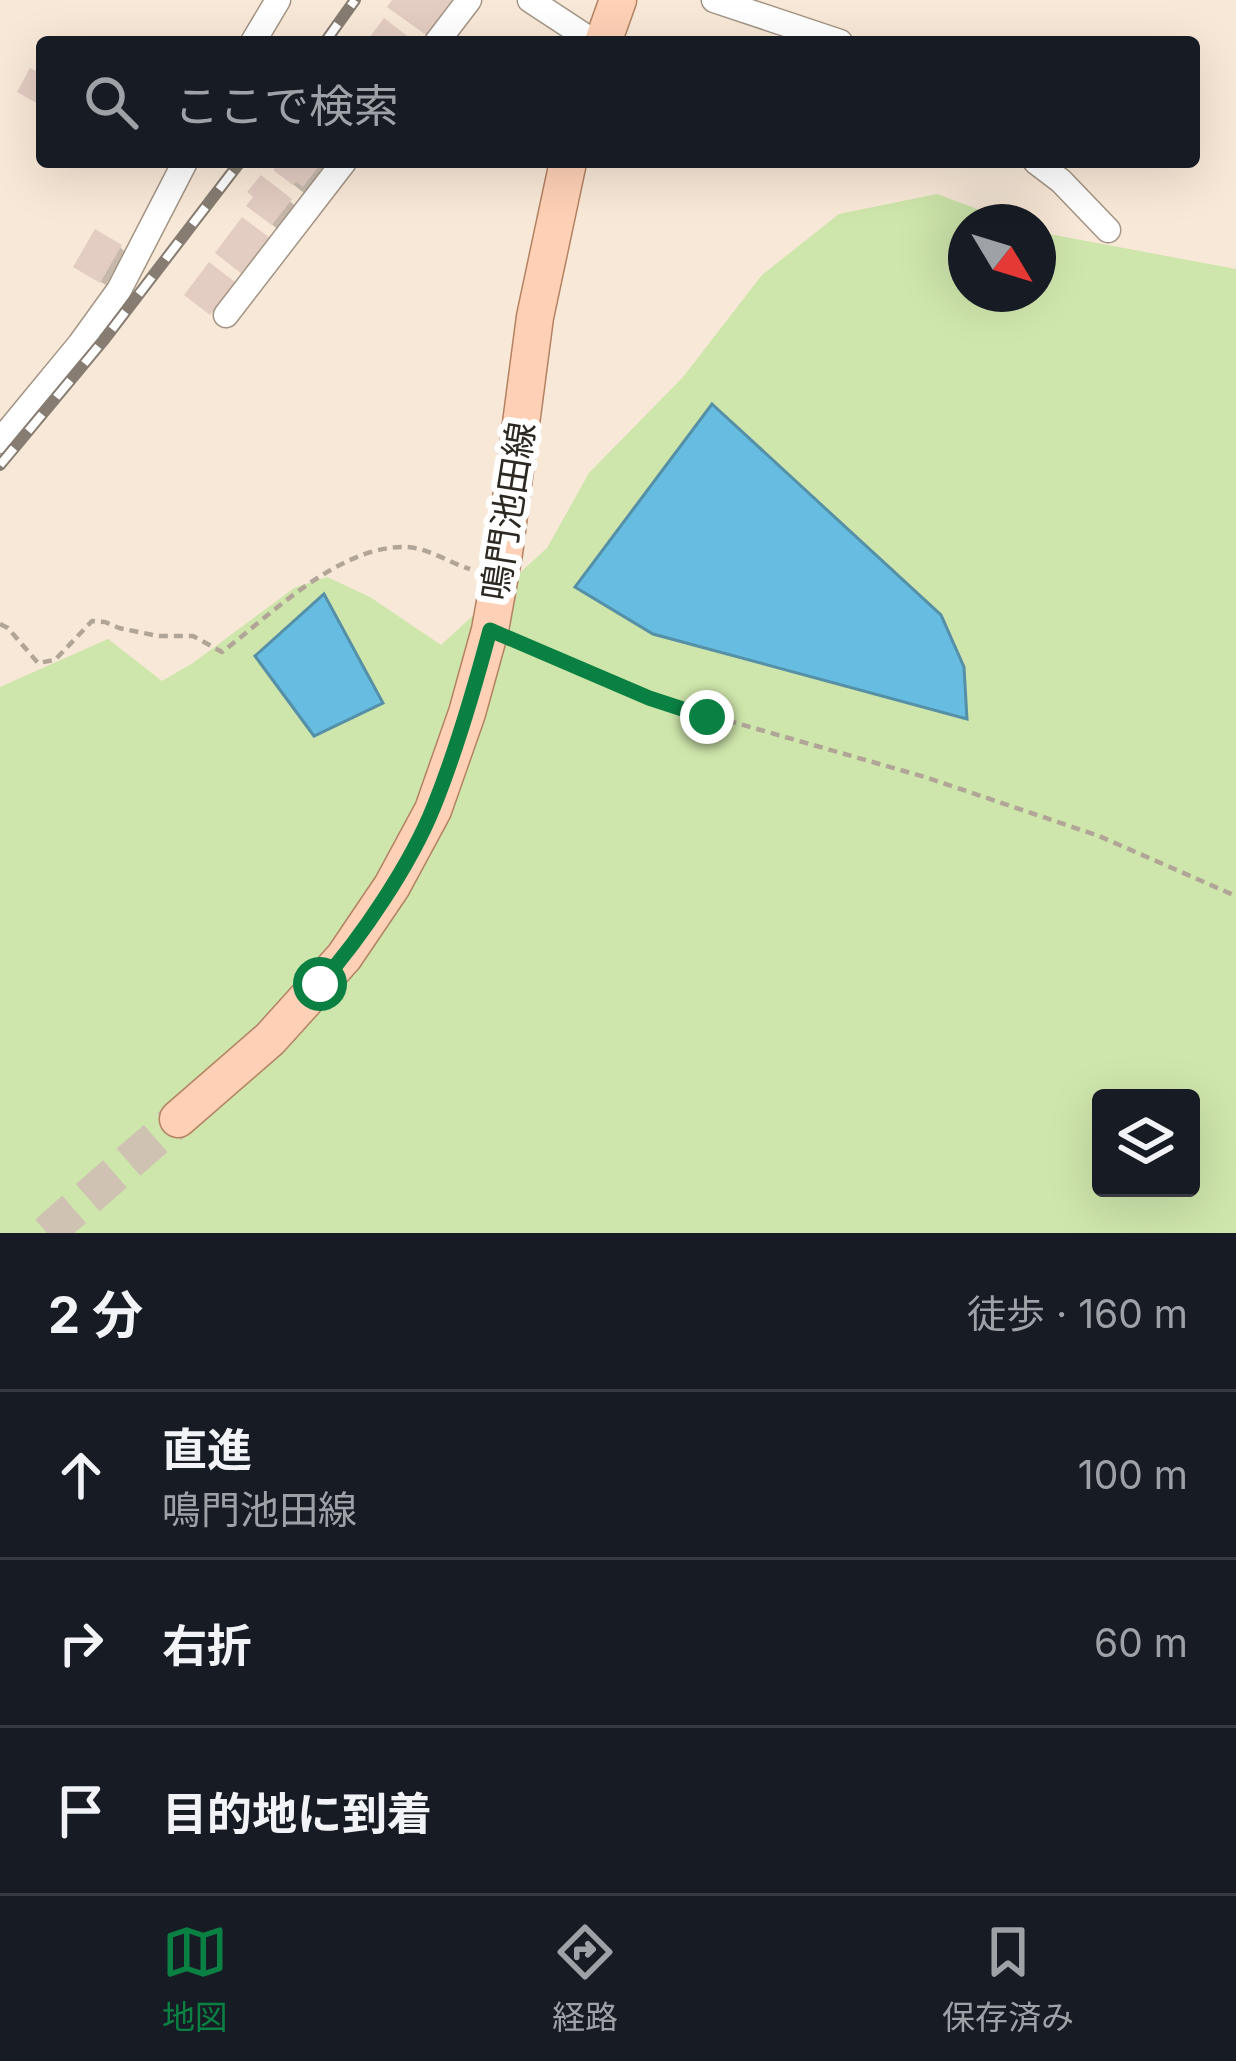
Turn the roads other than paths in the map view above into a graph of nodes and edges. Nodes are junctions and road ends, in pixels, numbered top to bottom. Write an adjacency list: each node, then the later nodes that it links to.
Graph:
1 (278, 0): 6 (street)
2 (469, 0): 7 (street)
3 (530, 0): 8 (street)
4 (618, 0): 9 (main road)
5 (714, 0): 10 (street)
6 (257, 36)
7 (442, 36)
8 (588, 36)
9 (601, 36)
10 (822, 36)
11 (182, 168): 17 (street)
12 (339, 168): 16 (street)
13 (567, 168): 18 (main road, 鳴門池田線)
14 (1044, 168): 15 (street)
15 (1108, 230)
16 (226, 315)
17 (0, 441)
18 (178, 1119)

